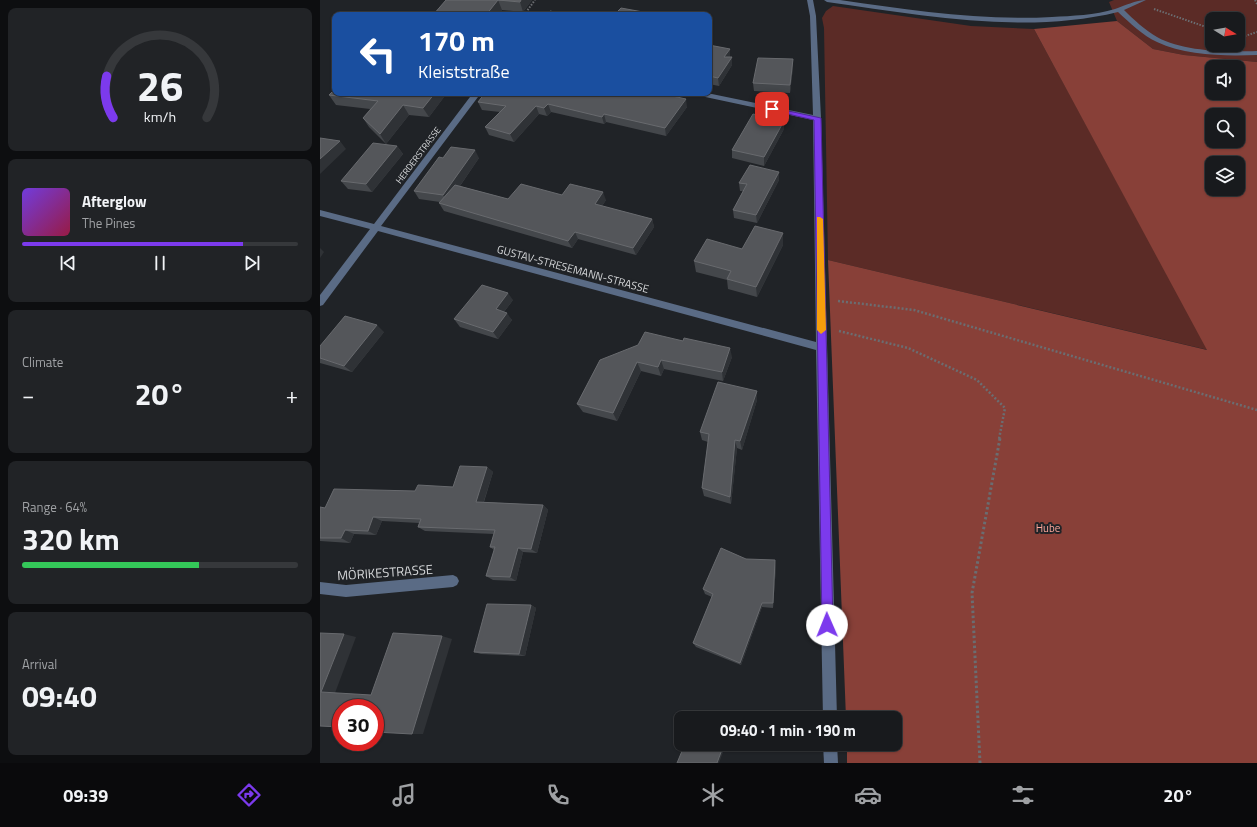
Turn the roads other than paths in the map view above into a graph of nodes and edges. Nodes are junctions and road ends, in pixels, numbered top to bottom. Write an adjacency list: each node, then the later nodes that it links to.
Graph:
1 (810, 0): 8 (street)
2 (827, 0): 4 (street)
3 (1140, 2): 4 (street)
4 (1118, 9): 5 (street)
5 (1257, 54)
6 (475, 96): 10 (street, HERDERSTRASSE)
7 (711, 96): 8 (street)
8 (818, 118): 12 (street)
9 (320, 213): 10 (street, GUSTAV-STRESEMANN-STRASSE)
10 (376, 228): 11 (street, HERDERSTRASSE); 12 (street, GUSTAV-STRESEMANN-STRASSE)
11 (320, 302)
12 (821, 347): 15 (street)
13 (453, 580): 14 (street, MÖRIKESTRASSE)
14 (320, 588)
15 (830, 711)
16 (830, 751): 17 (street)
17 (831, 763)

